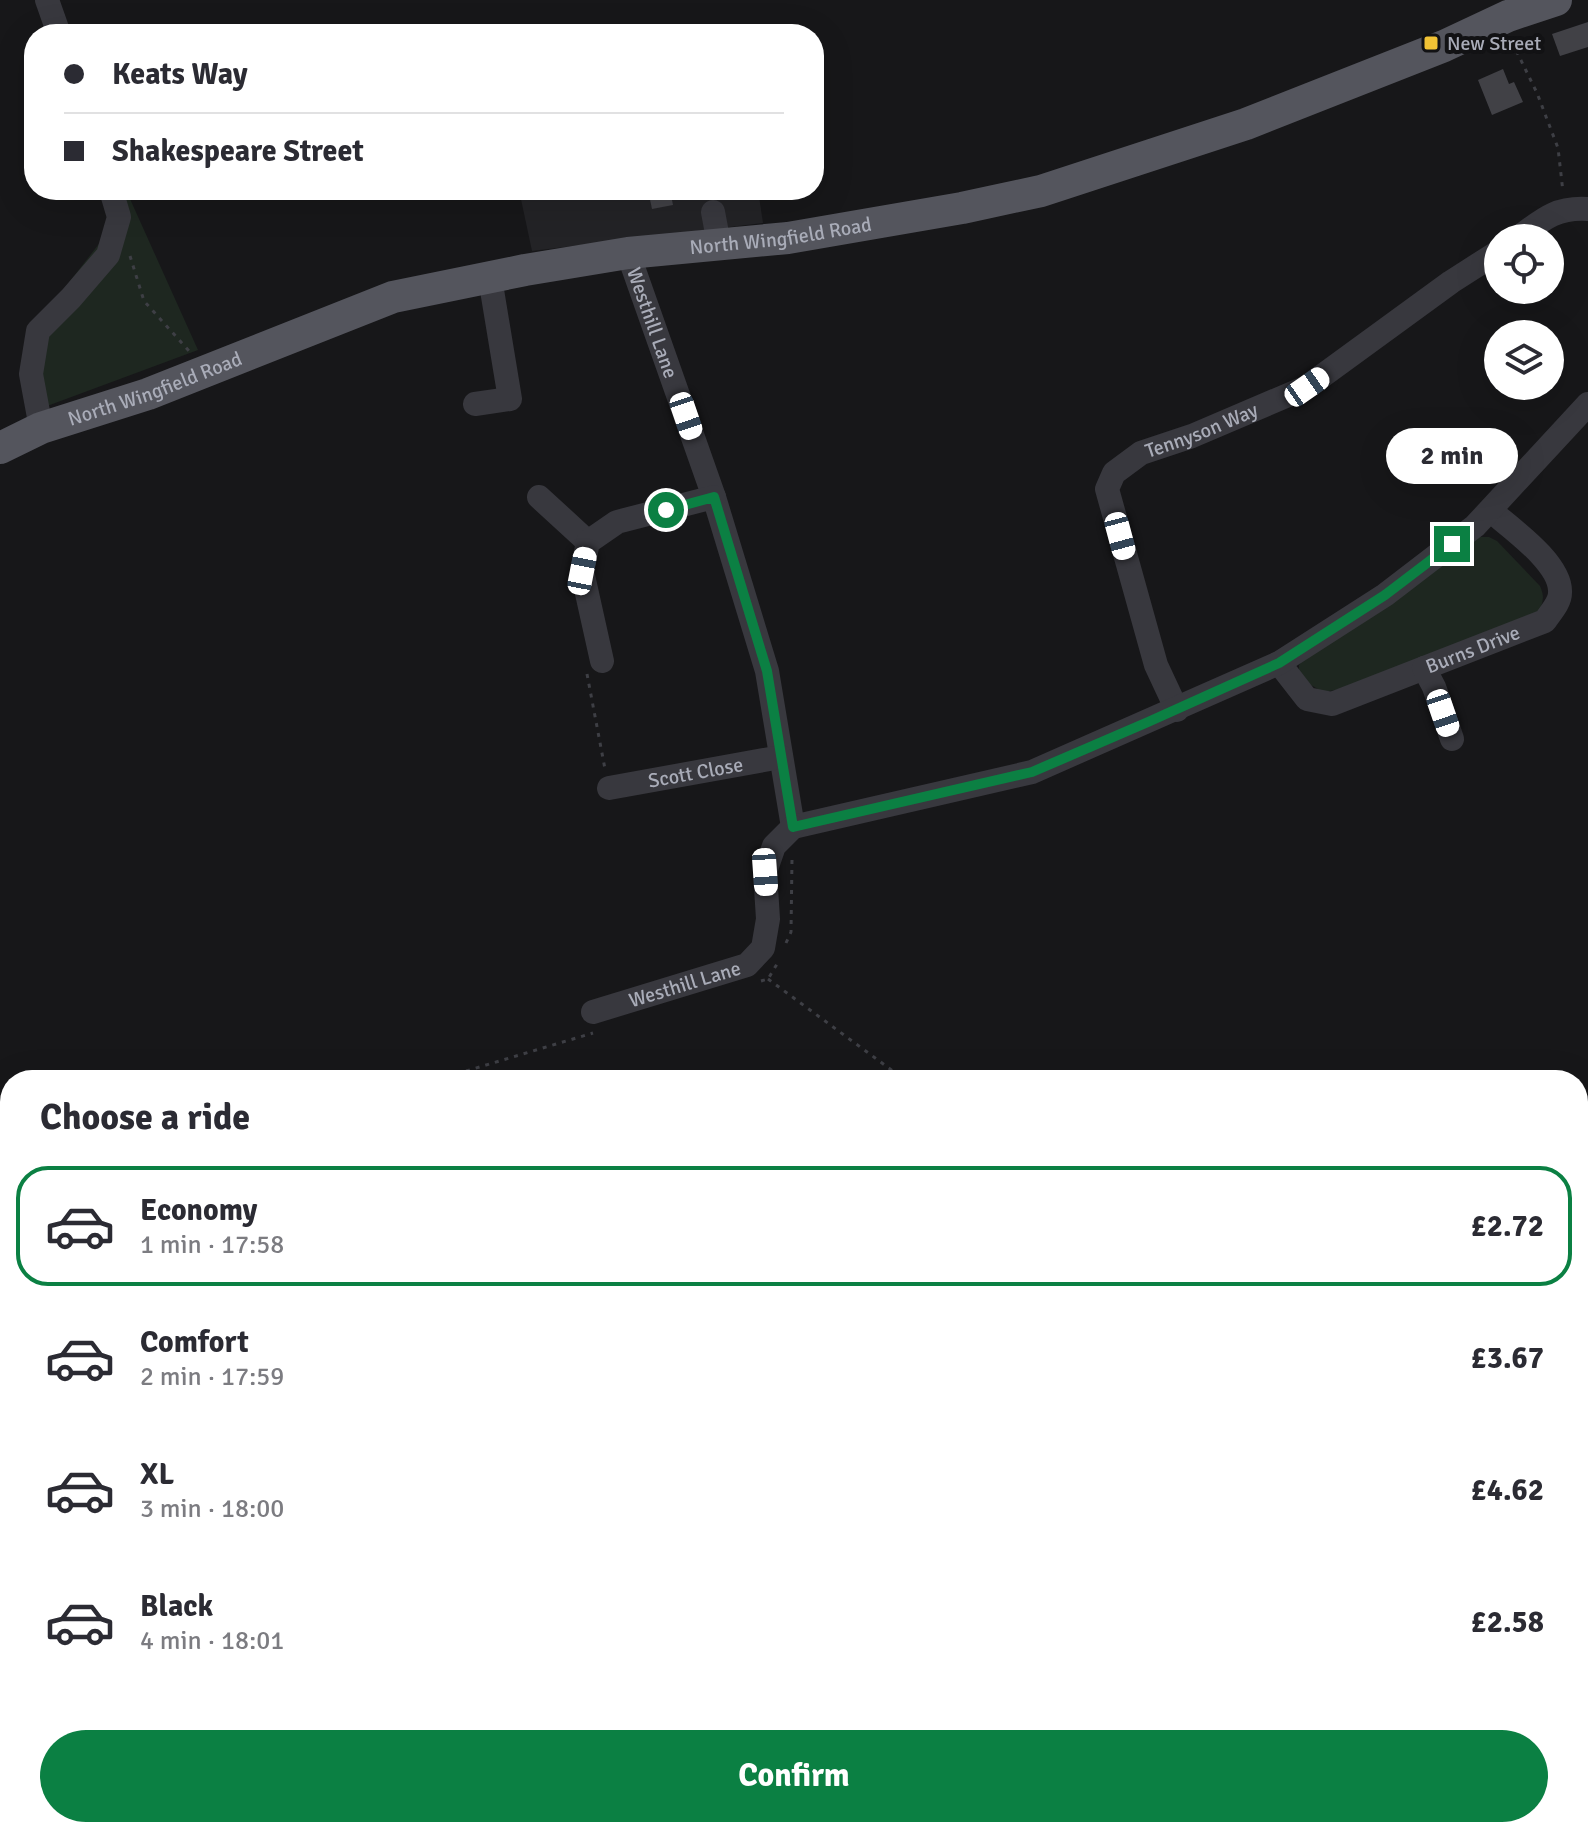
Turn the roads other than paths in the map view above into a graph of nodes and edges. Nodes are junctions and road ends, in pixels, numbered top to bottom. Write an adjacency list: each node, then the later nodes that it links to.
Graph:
1 (47, 0): 4 (street)
2 (1556, 0): 3 (main road, North Wingfield Road)
3 (1505, 11): 9 (main road, North Wingfield Road)
4 (55, 24)
5 (114, 200): 15 (street)
6 (1576, 209): 8 (street)
7 (713, 212): 9 (street)
8 (1537, 224)
9 (719, 244): 10 (main road, North Wingfield Road)
10 (628, 253): 12 (main road, North Wingfield Road); 18 (street, Westhill Lane)
11 (1484, 261): 24 (street, Tennyson Way)
12 (490, 278): 13 (street); 15 (main road, North Wingfield Road)
13 (475, 404)
14 (1588, 404): 19 (street)
15 (41, 428): 16 (main road, North Wingfield Road)
16 (0, 448)
17 (539, 497): 20 (street)
18 (714, 497): 20 (street); 26 (street, Westhill Lane)
19 (1491, 511): 22 (street); 23 (street, Burns Drive)
20 (588, 542): 21 (street)
21 (602, 661)
22 (1279, 663): 23 (street, Burns Drive); 24 (street)
23 (1424, 668): 25 (street)
24 (1177, 710): 28 (street)
25 (1452, 739)
26 (781, 757): 27 (street, Scott Close); 28 (street, Westhill Lane)
27 (609, 788)
28 (793, 827): 29 (street, Westhill Lane)
29 (598, 1021)

